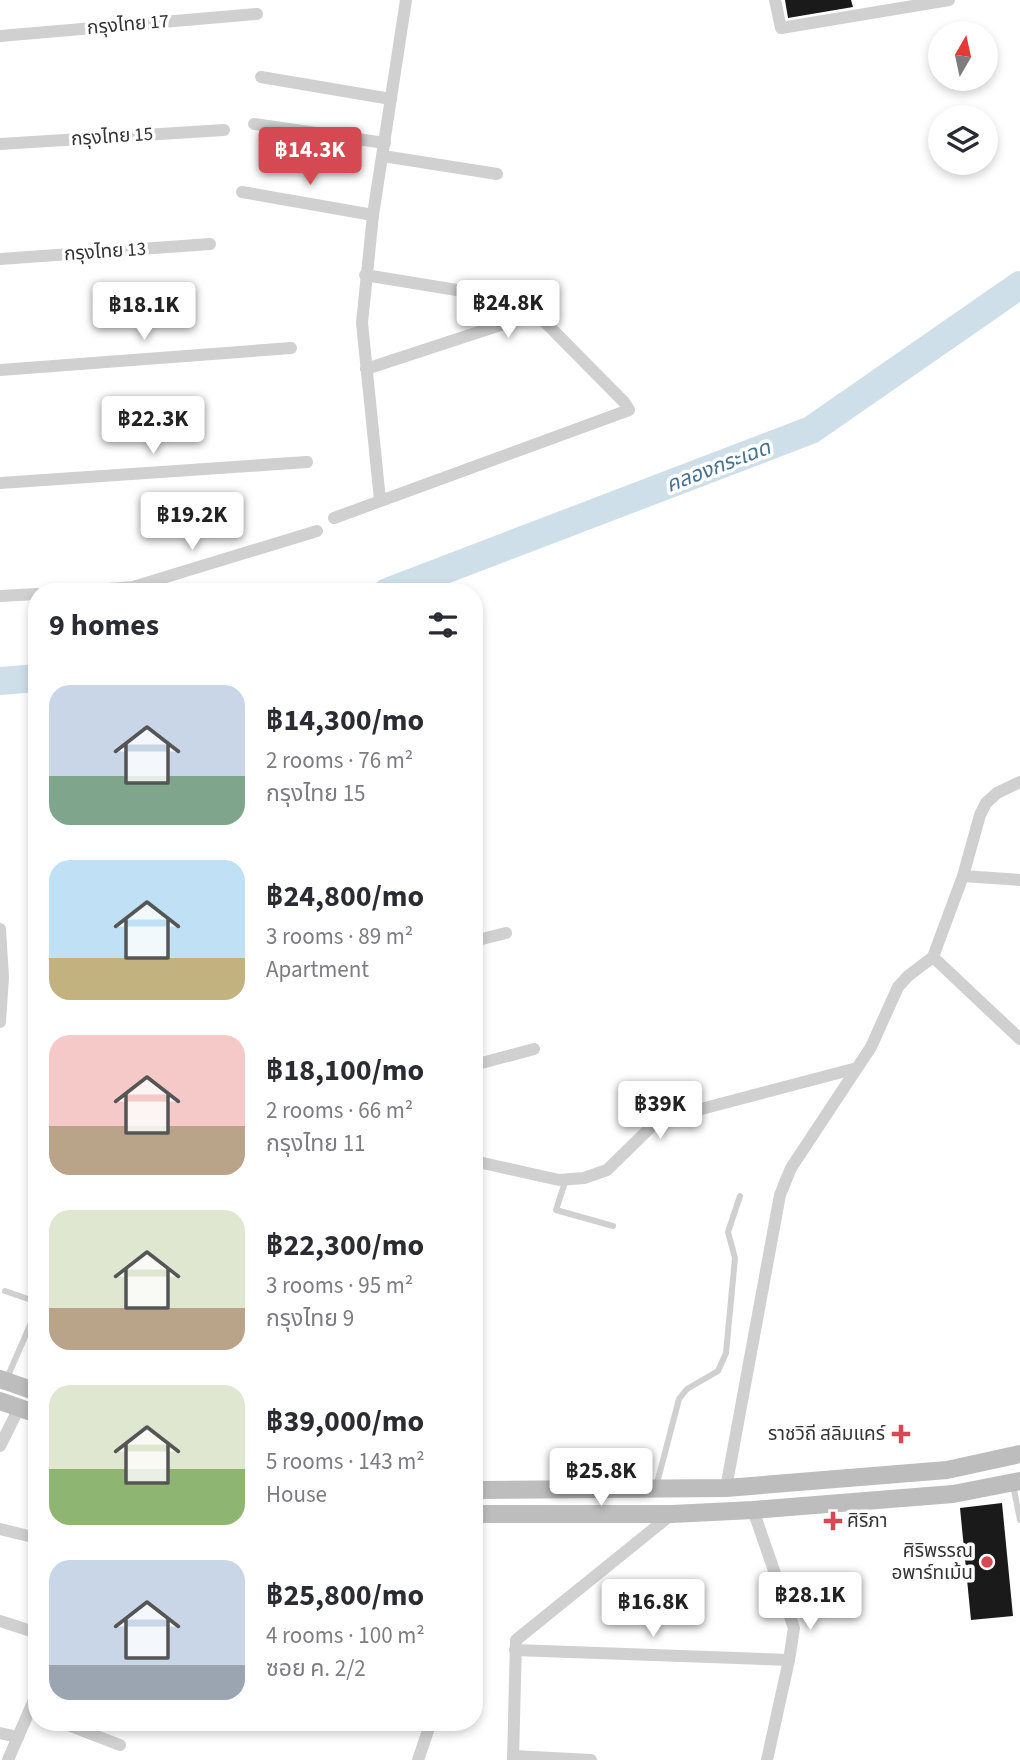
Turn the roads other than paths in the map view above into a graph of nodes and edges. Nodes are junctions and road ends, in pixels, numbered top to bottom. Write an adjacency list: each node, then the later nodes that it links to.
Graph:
1 (405, 0): 7 (street)
2 (775, 0): 3 (street)
3 (949, 0)
4 (257, 14): 5 (street, กรุงไทย 17)
5 (0, 36)
6 (261, 77): 7 (street)
7 (391, 99): 11 (street)
8 (254, 124): 11 (street)
9 (224, 130): 10 (street, กรุงไทย 15)
10 (0, 144)
11 (384, 150): 12 (street); 14 (street)
12 (497, 174)
13 (242, 192): 14 (street)
14 (373, 215): 17 (street)
15 (210, 244): 16 (street, กรุงไทย 13)
16 (0, 259)
17 (365, 275): 18 (street); 20 (street)
18 (481, 294)
19 (291, 348): 21 (street)
20 (366, 369): 24 (street); 24 (street)
21 (0, 370)
22 (307, 462): 23 (street)
23 (0, 483)
24 (380, 500): 25 (street)
25 (334, 518)
26 (317, 531): 27 (street)
27 (146, 583)
28 (28, 594): 29 (street)
29 (0, 596)
30 (1020, 782): 31 (street)
31 (963, 876): 32 (street); 36 (street)
32 (1020, 880)
33 (0, 929): 37 (street)
34 (506, 933): 35 (street)
35 (483, 939)
36 (933, 957): 39 (street); 42 (street)
37 (1, 994): 38 (street)
38 (0, 1021)
39 (1020, 1039)
40 (534, 1049): 41 (street)
41 (483, 1063)
42 (857, 1068): 44 (street); 58 (street)
43 (483, 1163): 44 (street)
44 (566, 1179): 46 (lane)
45 (740, 1196): 60 (lane)
46 (613, 1226)
47 (5, 1291): 48 (lane)
48 (28, 1299)
49 (28, 1328): 50 (lane)
50 (3, 1380): 51 (street)
51 (28, 1389)
52 (0, 1401): 53 (street)
53 (19, 1408): 54 (street); 55 (street)
54 (28, 1411)
55 (0, 1446)
56 (1020, 1454): 58 (street)
57 (1016, 1481): 62 (street); 66 (lane)
58 (726, 1488): 60 (street)
59 (603, 1489): 60 (street); 61 (street); 64 (street)
60 (655, 1489)
61 (483, 1490)
62 (753, 1510): 65 (street); 72 (street)
63 (483, 1514): 64 (street)
64 (604, 1514): 65 (street)
65 (672, 1514): 71 (street)
66 (1020, 1520)
67 (0, 1529): 68 (street)
68 (28, 1536)
69 (0, 1621): 70 (street)
70 (28, 1630)
71 (515, 1650): 72 (street); 79 (street)
72 (789, 1660): 83 (street)
73 (28, 1720): 77 (street)
74 (83, 1731): 78 (street)
75 (427, 1731): 81 (street)
76 (0, 1733): 77 (street)
77 (18, 1737): 80 (street)
78 (120, 1745)
79 (513, 1758): 82 (street)
80 (8, 1760)
81 (418, 1760)
82 (591, 1760)
83 (767, 1760)

